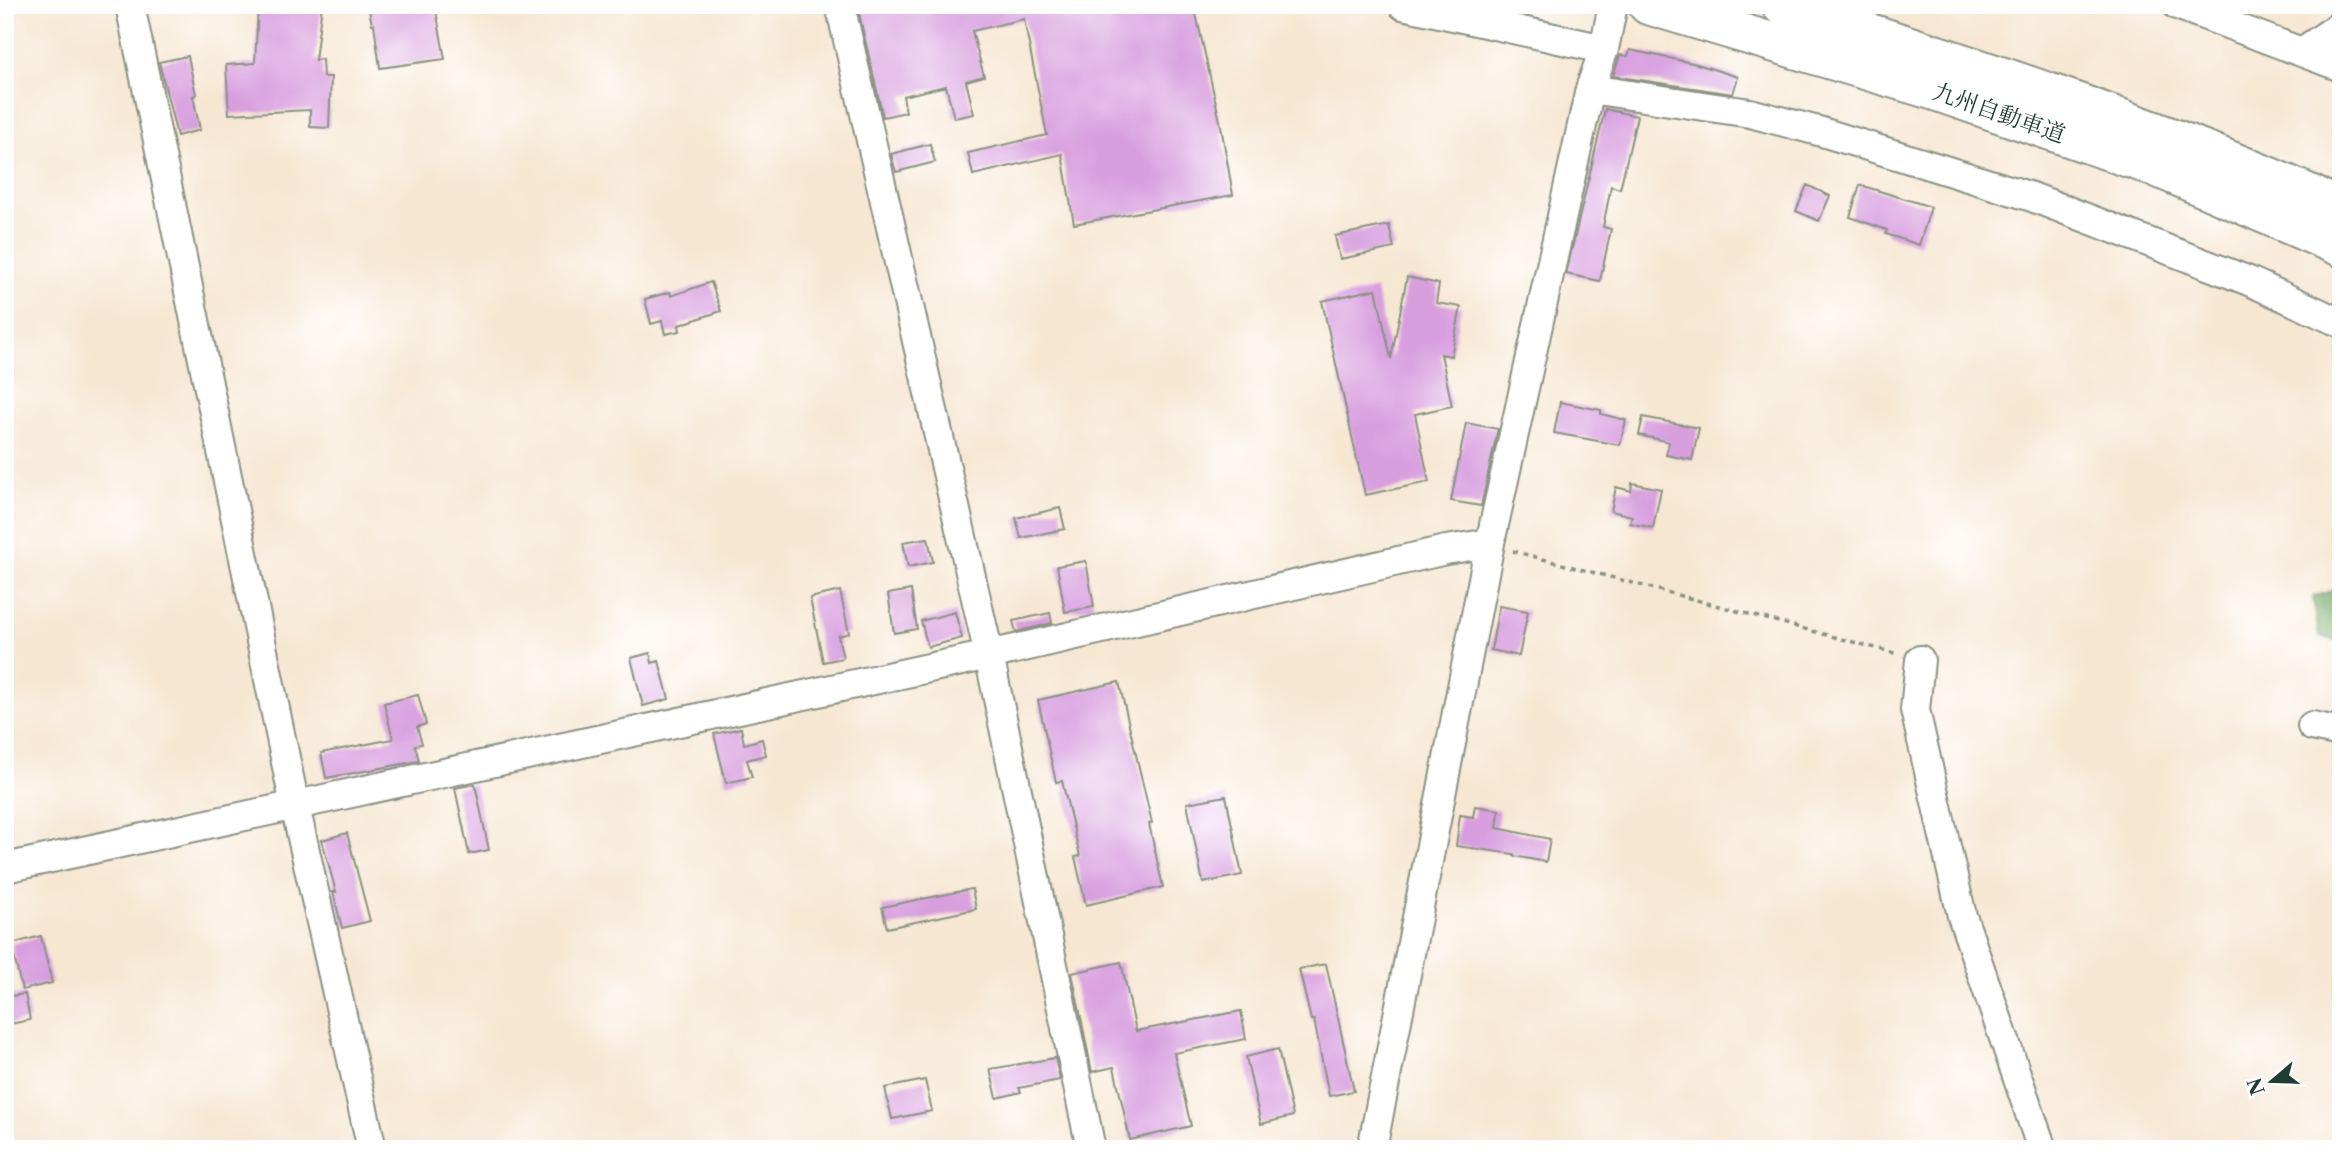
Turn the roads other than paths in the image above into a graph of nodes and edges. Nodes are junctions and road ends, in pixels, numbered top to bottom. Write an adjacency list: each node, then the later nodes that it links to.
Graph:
1 (130, 5): 20 (street)
2 (840, 5): 16 (street)
3 (1403, 5): 8 (street)
4 (1648, 5): 13 (highway, 九州自動車道)
5 (1781, 5): 12 (highway, 九州自動車道)
6 (2177, 5): 9 (street)
7 (2341, 25): 9 (street)
8 (1608, 28): 11 (street)
9 (2302, 52): 10 (street)
10 (2341, 67)
11 (1590, 89): 14 (street); 15 (street)
12 (2341, 208)
13 (2341, 247)
14 (2341, 323)
15 (1490, 543): 16 (street); 24 (street)
16 (989, 655): 20 (street); 23 (street)
17 (1920, 660): 25 (street)
18 (2312, 726): 19 (street)
19 (2341, 732)
20 (295, 806): 21 (street); 22 (street)
21 (5, 868)
22 (372, 1149)
23 (1091, 1149)
24 (1372, 1149)
25 (2042, 1149)

